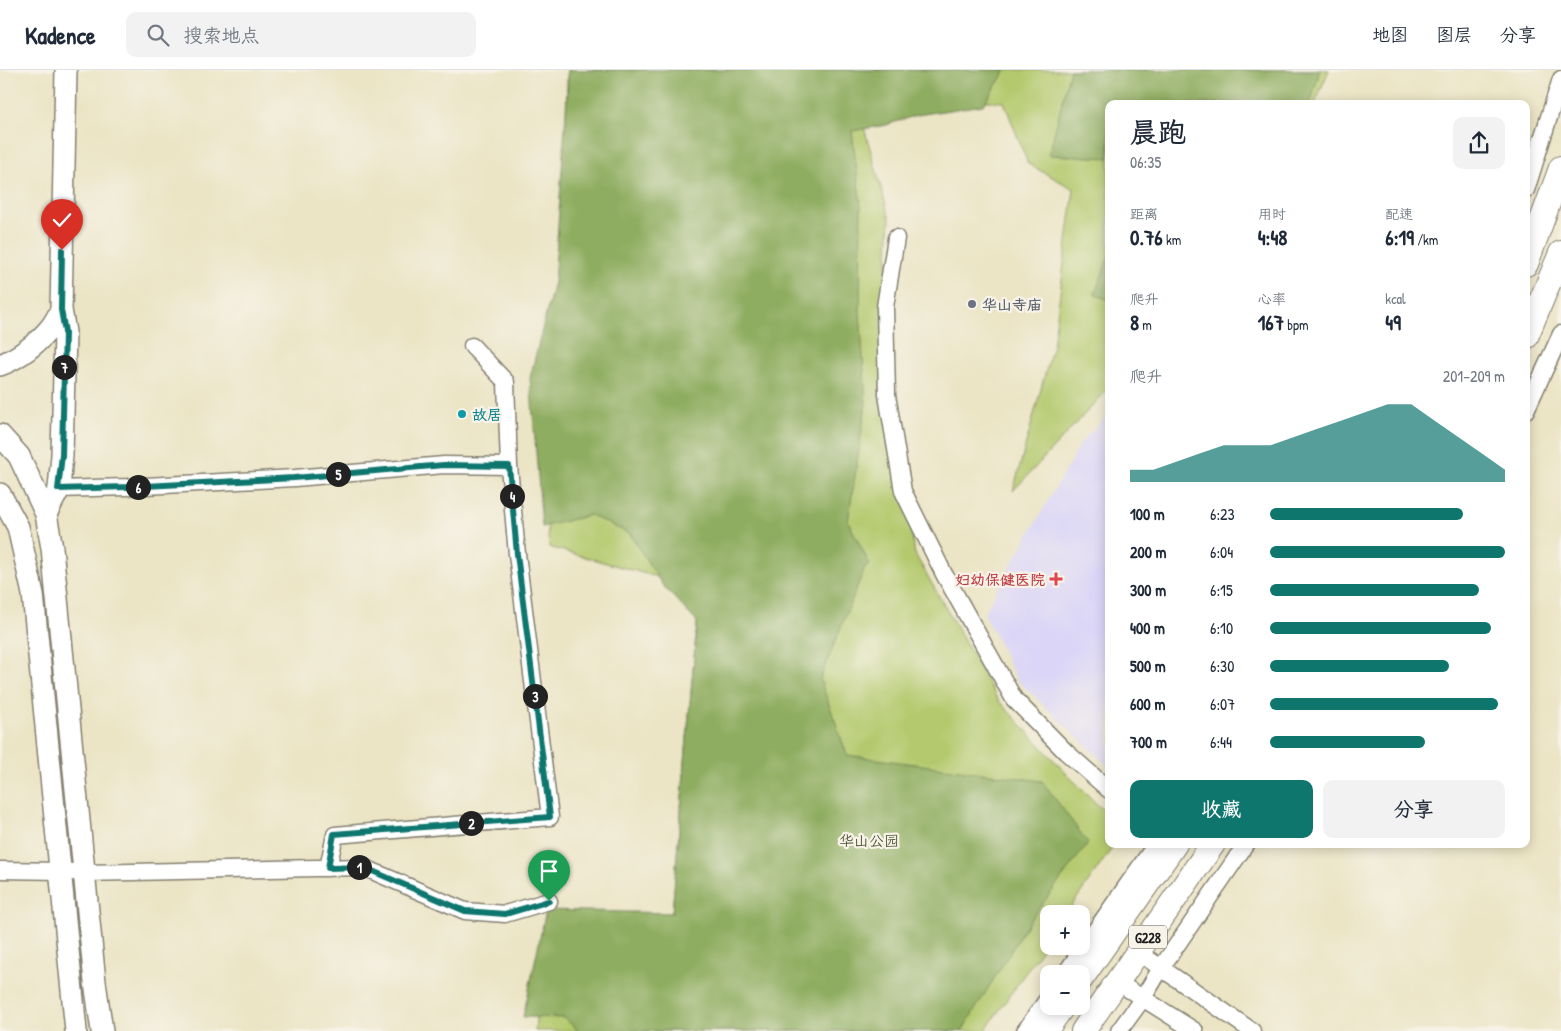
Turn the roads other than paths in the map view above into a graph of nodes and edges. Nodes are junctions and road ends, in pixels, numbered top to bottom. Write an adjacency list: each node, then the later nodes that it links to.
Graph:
1 (66, 70): 9 (main road)
2 (1561, 79): 3 (street)
3 (1530, 179)
4 (1559, 182): 5 (street); 8 (highway)
5 (1530, 185)
6 (896, 238): 20 (street)
7 (1561, 253): 10 (highway)
8 (1530, 254)
9 (61, 310): 13 (main road); 17 (main road)
10 (1530, 327)
11 (1561, 334): 14 (street)
12 (472, 346): 16 (street)
13 (0, 365)
14 (1530, 401)
15 (0, 435): 19 (main road)
16 (509, 466): 17 (street); 25 (street)
17 (58, 489): 19 (main road)
18 (0, 494): 27 (main road)
19 (46, 514): 28 (main road)
20 (1105, 786)
21 (1153, 848): 31 (street)
22 (1172, 848): 32 (highway, G228)
23 (1210, 848): 30 (highway, G228)
24 (1243, 848): 33 (street)
25 (328, 868): 28 (street); 29 (street)
26 (0, 870): 27 (street)
27 (60, 871): 28 (street); 36 (main road)
28 (85, 873): 41 (main road)
29 (549, 901)
30 (1138, 952): 33 (street); 34 (highway, G228)
31 (1071, 965)
32 (1090, 966)
33 (1161, 968): 35 (street); 47 (street)
34 (1117, 982): 35 (street); 44 (highway, G228)
35 (1143, 998): 45 (street); 46 (street)
36 (72, 1002): 39 (main road); 40 (main road)
37 (1040, 1010): 42 (street)
38 (1056, 1015): 43 (highway)
39 (63, 1031)
40 (76, 1031)
41 (102, 1031)
42 (1025, 1031)
43 (1045, 1031)
44 (1083, 1031)
45 (1119, 1031)
46 (1195, 1031)
47 (1252, 1031)

